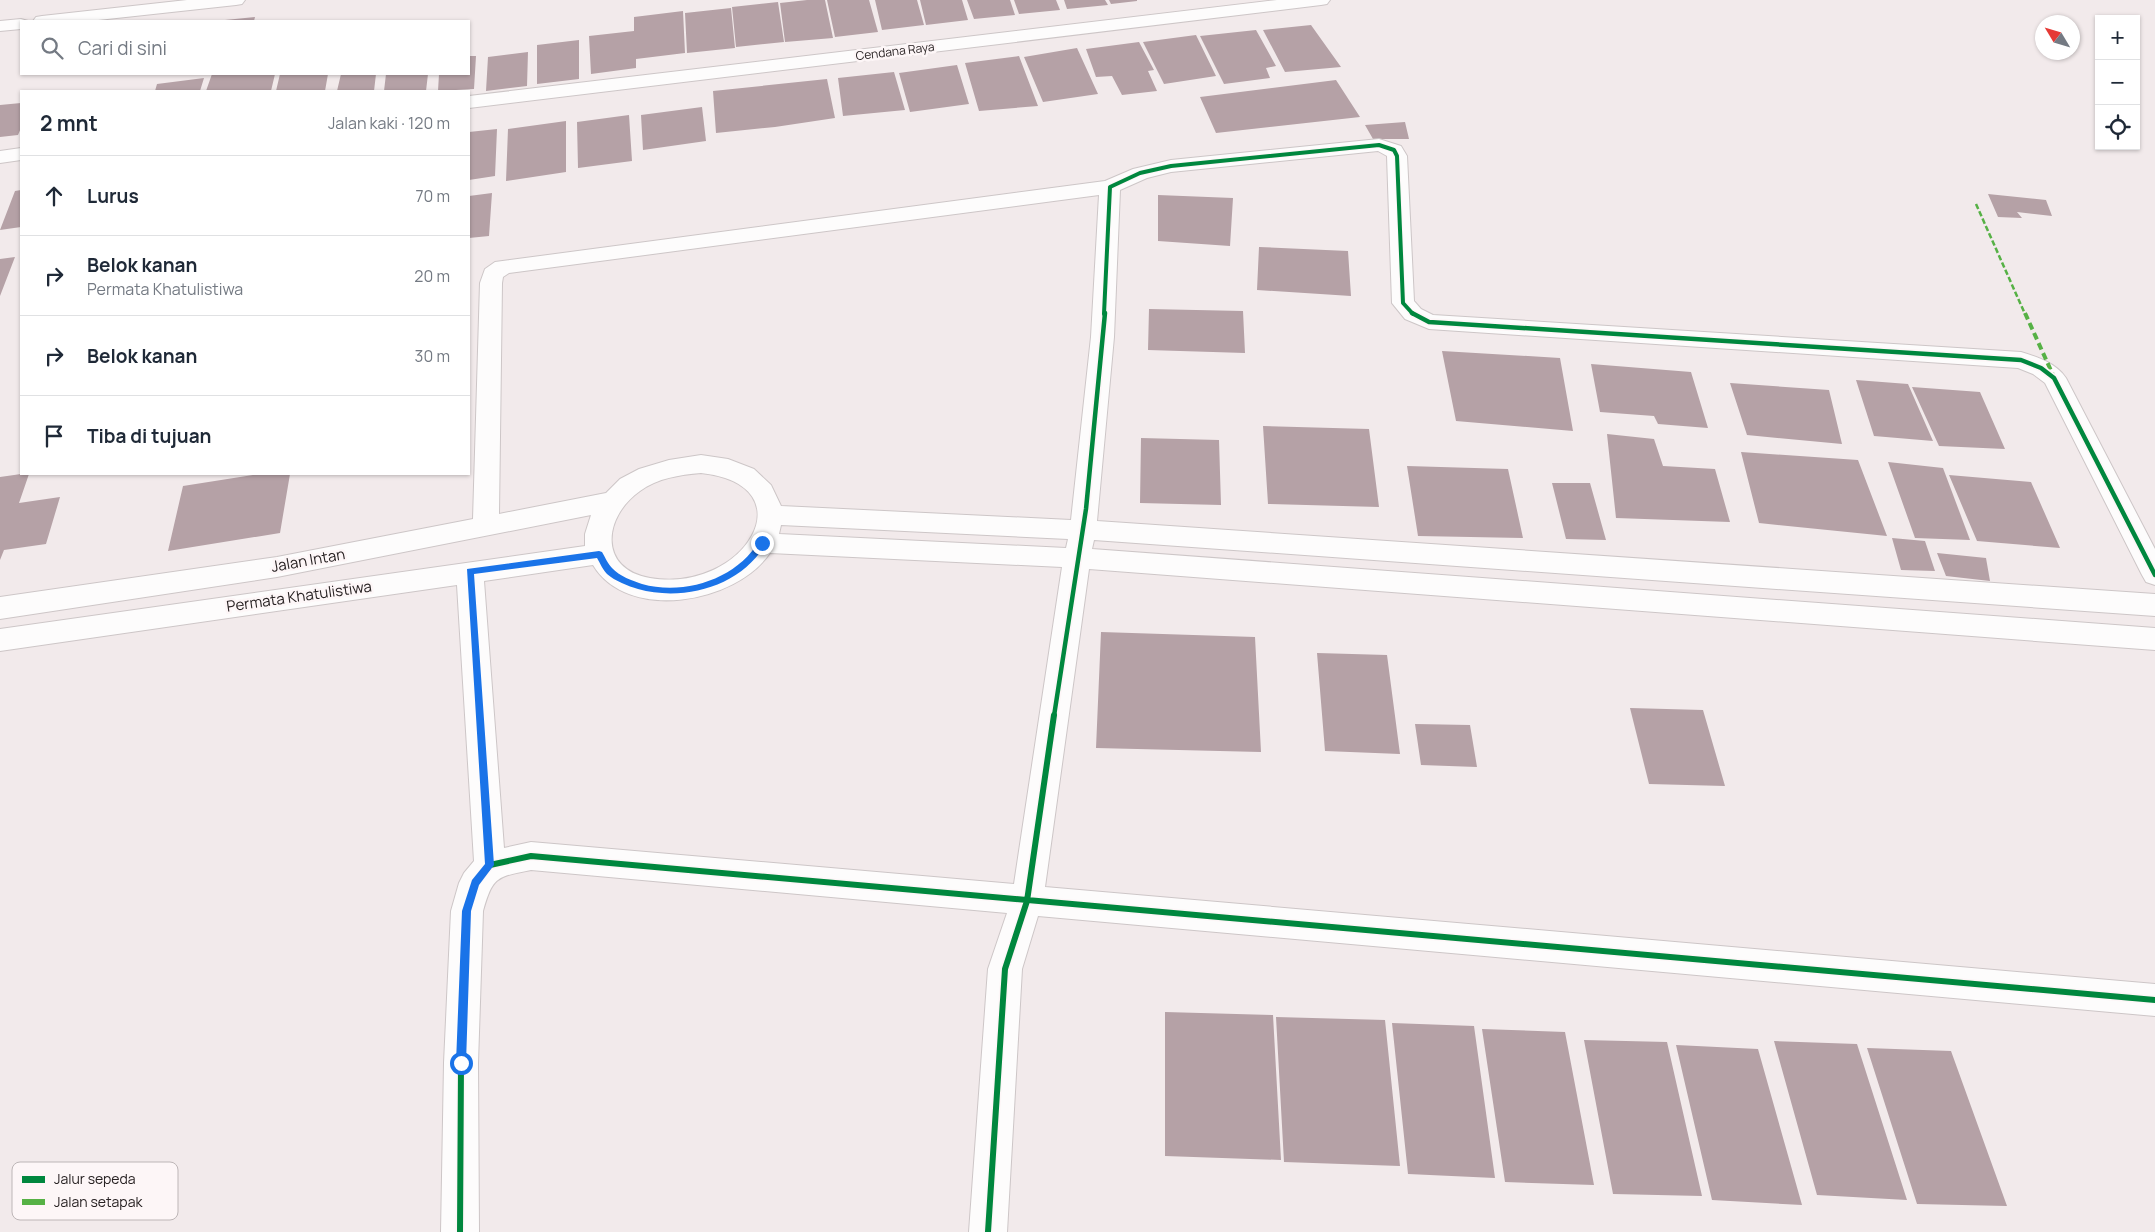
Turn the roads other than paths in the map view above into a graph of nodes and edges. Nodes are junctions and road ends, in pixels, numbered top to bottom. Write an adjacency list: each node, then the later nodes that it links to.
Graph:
1 (236, 0): 3 (street)
2 (1321, 0): 6 (street, Cendana Raya)
3 (51, 20)
4 (20, 24): 5 (street)
5 (0, 26)
6 (470, 102)
7 (20, 154): 8 (street)
8 (0, 157)
9 (1110, 187): 12 (street); 14 (street); 17 (street)
10 (614, 501): 11 (street); 12 (street, Jalan Intan); 15 (street)
11 (770, 516): 13 (street); 14 (street)
12 (486, 527): 20 (street, Jalan Intan)
13 (762, 543): 14 (street); 15 (street)
14 (1080, 544): 18 (street); 21 (street); 25 (street)
15 (599, 554): 16 (street, Permata Khatulistiwa)
16 (470, 571): 23 (street, Permata Khatulistiwa); 24 (street)
17 (2155, 575)
18 (2000, 594): 19 (street); 21 (street)
19 (2155, 605)
20 (0, 608)
21 (2012, 628): 22 (street)
22 (2155, 639)
23 (0, 640)
24 (490, 865): 25 (street); 27 (street)
25 (1027, 901): 26 (street); 28 (street)
26 (2155, 1000)
27 (460, 1232)
28 (988, 1232)

